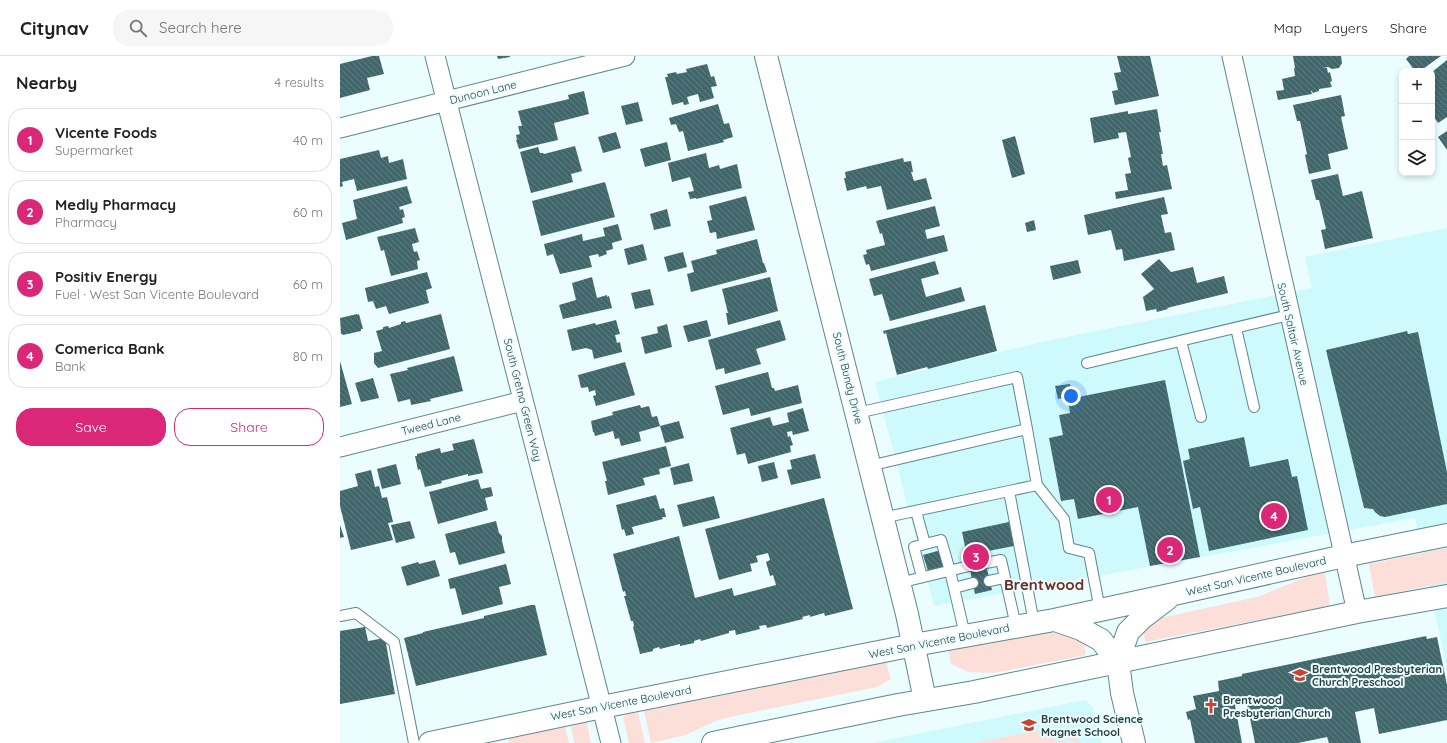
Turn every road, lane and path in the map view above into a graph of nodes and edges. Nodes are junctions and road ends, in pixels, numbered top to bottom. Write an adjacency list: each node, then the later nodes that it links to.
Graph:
1 (435, 56): 5 (street, South Gretna Green Way)
2 (625, 56): 5 (street, Dunoon Lane)
3 (766, 56): 13 (main road, South Bundy Drive)
4 (1232, 56): 7 (street, South Saltair Avenue)
5 (447, 102): 6 (street, Dunoon Lane); 11 (street, South Gretna Green Way)
6 (340, 128)
7 (1289, 316): 8 (lane); 24 (street, South Saltair Avenue)
8 (1236, 328): 9 (lane); 12 (lane)
9 (1181, 341): 10 (lane); 14 (lane)
10 (1087, 363)
11 (523, 401): 16 (street, Tweed Lane); 44 (street, South Gretna Green Way)
12 (1254, 406)
13 (857, 414): 15 (lane); 17 (main road, South Bundy Drive)
14 (1201, 417)
15 (1027, 429): 17 (lane); 18 (lane)
16 (340, 447)
17 (870, 466): 21 (main road, South Bundy Drive)
18 (1037, 485): 19 (lane); 36 (lane)
19 (1009, 491): 20 (lane); 39 (lane)
20 (916, 512): 21 (lane); 23 (lane)
21 (882, 518): 31 (main road, South Bundy Drive)
22 (1447, 535): 24 (main road, West San Vicente Boulevard)
23 (925, 544): 27 (lane); 28 (lane)
24 (1344, 556): 34 (main road, West San Vicente Boulevard); 37 (street, South Saltair Avenue)
25 (986, 563): 29 (lane)
26 (969, 566): 27 (lane)
27 (950, 571): 28 (lane); 33 (lane)
28 (922, 577): 31 (lane)
29 (1004, 578): 30 (lane); 39 (lane)
30 (990, 581)
31 (899, 583): 41 (main road, South Bundy Drive)
32 (973, 583): 33 (lane)
33 (954, 588): 40 (lane)
34 (1174, 594): 36 (main road, West San Vicente Boulevard); 42 (main road)
35 (1447, 596): 37 (main road)
36 (1100, 610): 39 (main road, West San Vicente Boulevard)
37 (1356, 612): 42 (main road)
38 (340, 616): 46 (lane)
39 (1035, 623): 40 (main road, West San Vicente Boulevard); 42 (main road)
40 (964, 635): 41 (main road, West San Vicente Boulevard)
41 (914, 644): 43 (main road, South Bundy Drive); 44 (main road, West San Vicente Boulevard)
42 (1118, 662): 43 (main road); 50 (main road)
43 (926, 700): 49 (main road)
44 (602, 707): 45 (main road, West San Vicente Boulevard); 48 (street, South Gretna Green Way)
45 (486, 737): 47 (main road, West San Vicente Boulevard)
46 (414, 743)
47 (430, 743)
48 (611, 743)
49 (713, 743)
50 (1134, 743)

